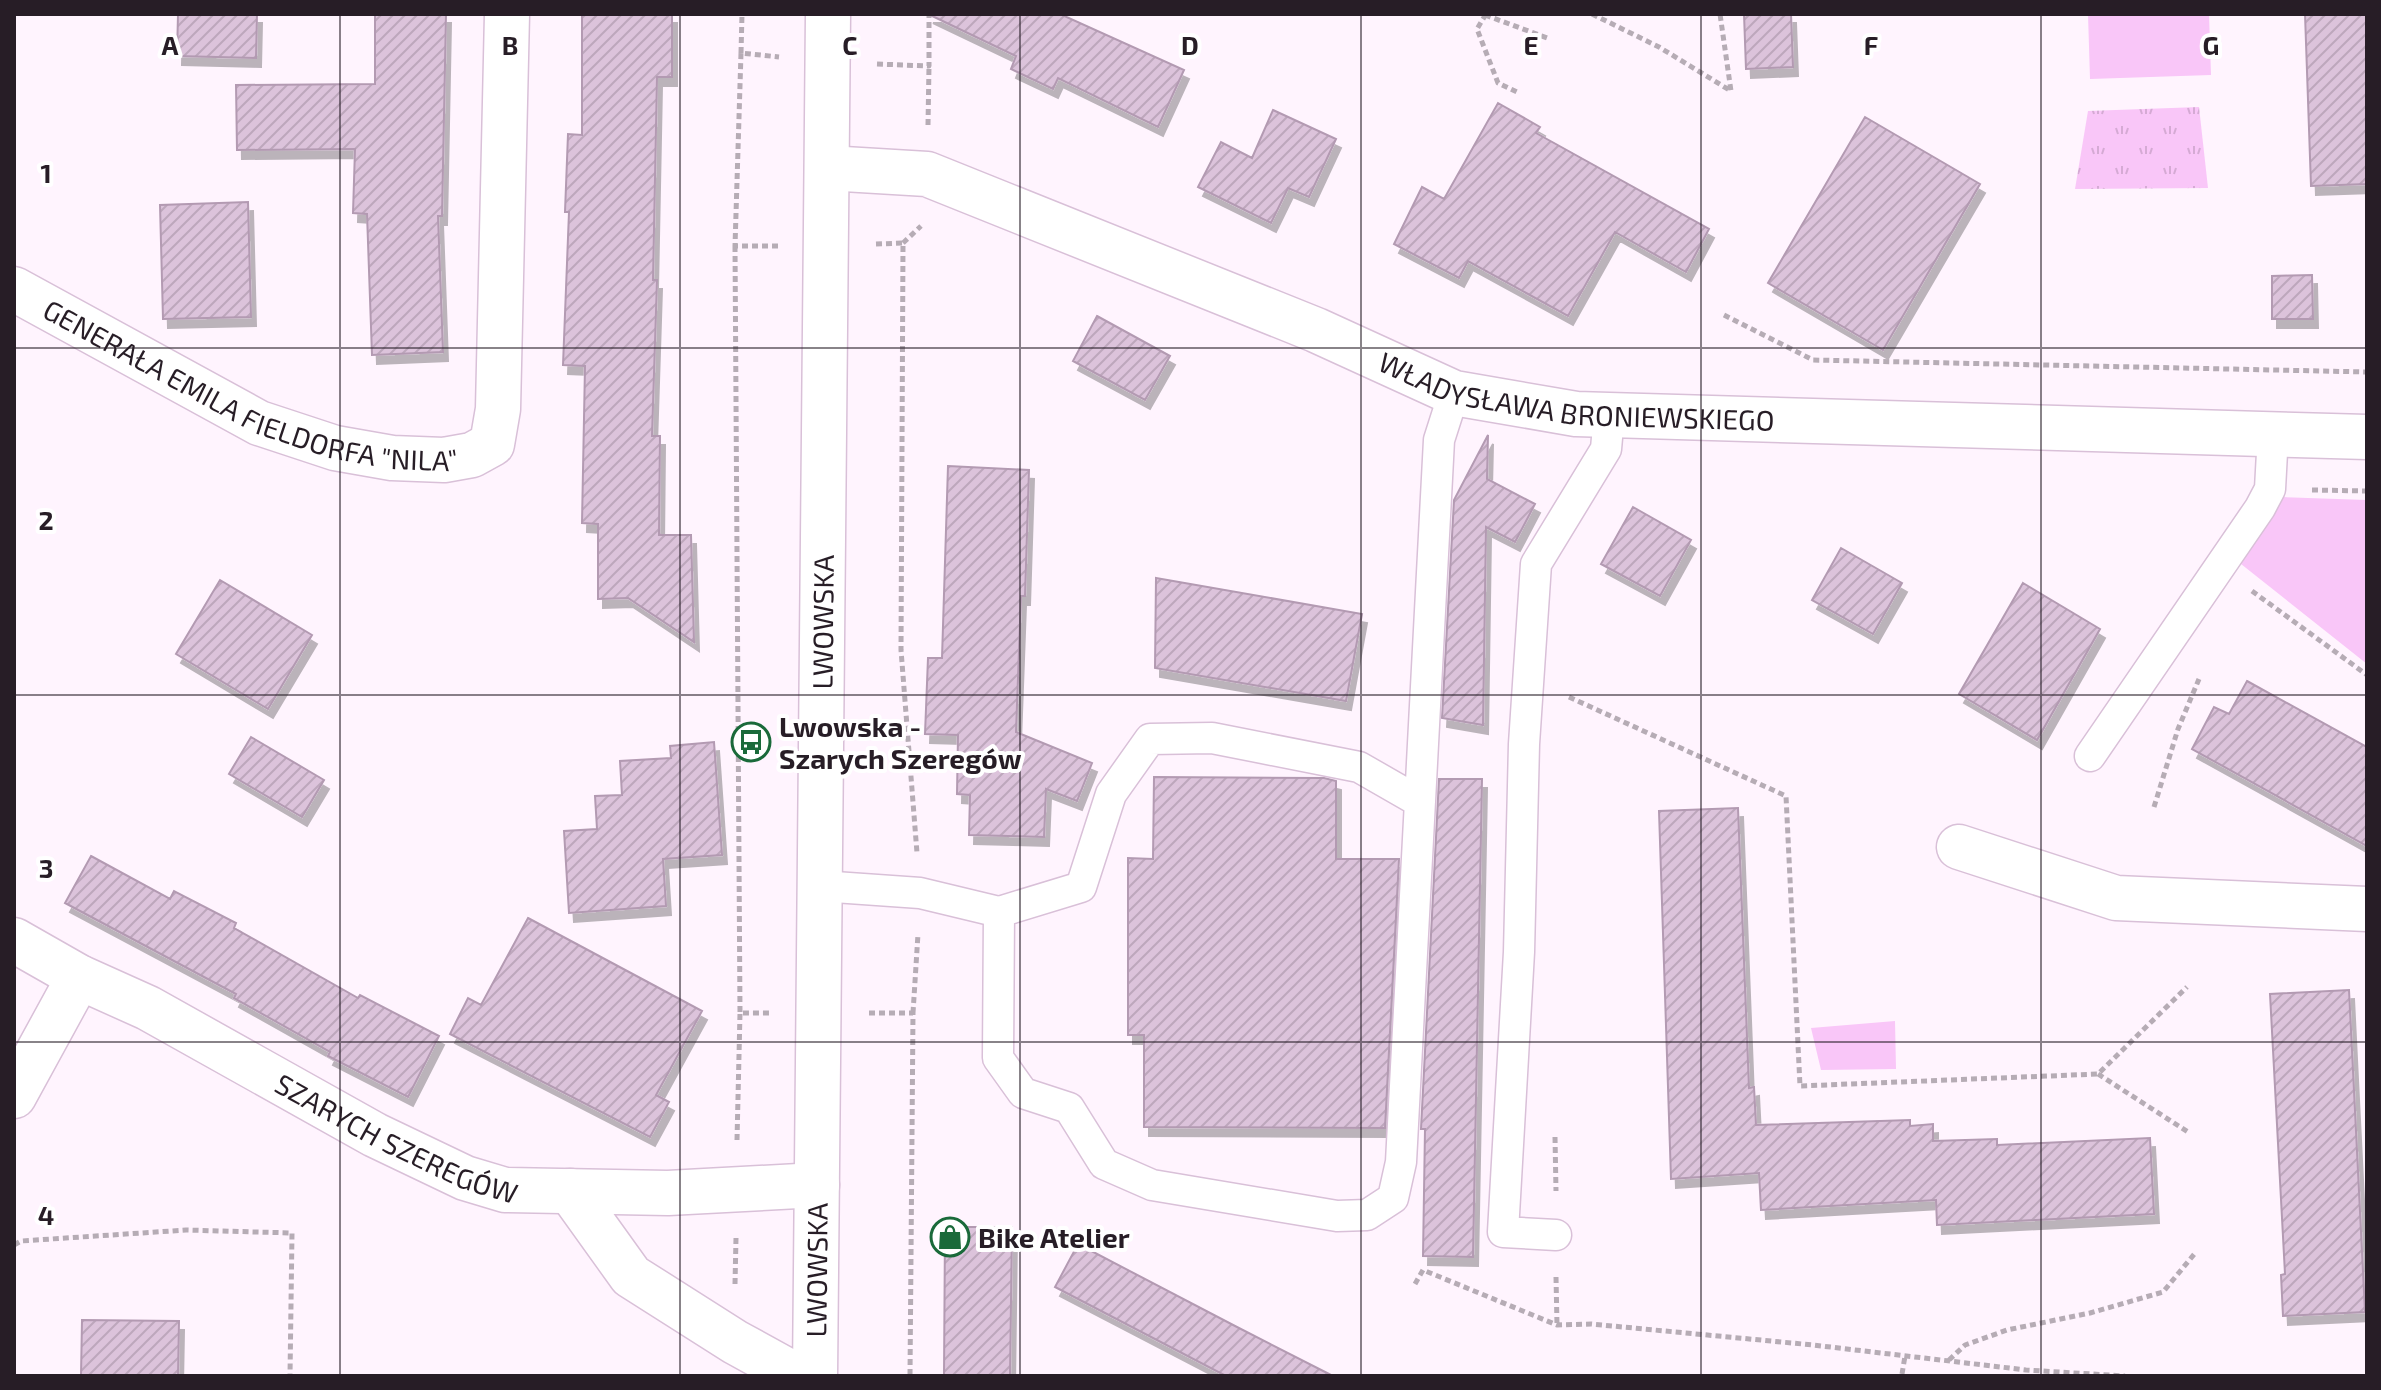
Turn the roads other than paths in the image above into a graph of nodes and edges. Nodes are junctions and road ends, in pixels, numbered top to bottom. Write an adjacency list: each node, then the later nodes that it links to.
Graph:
1 (507, 14): 4 (street, GENERAŁA EMILA FIELDORFA "NILA")
2 (828, 14): 3 (street, LWOWSKA)
3 (827, 168): 5 (street, WŁADYSŁAWA BRONIEWSKIEGO); 12 (street, LWOWSKA)
4 (14, 289)
5 (1454, 393): 6 (street, WŁADYSŁAWA BRONIEWSKIEGO); 10 (lane)
6 (1609, 415): 7 (street, WŁADYSŁAWA BRONIEWSKIEGO); 20 (lane)
7 (2273, 434): 8 (street, WŁADYSŁAWA BRONIEWSKIEGO); 9 (lane)
8 (2367, 437)
9 (2090, 756)
10 (1420, 802): 14 (lane); 14 (lane)
11 (1959, 847): 13 (street)
12 (820, 886): 14 (lane); 18 (street, LWOWSKA)
13 (2367, 909)
14 (999, 912)
15 (14, 940): 16 (street, SZARYCH SZEREGÓW)
16 (79, 977): 17 (street); 19 (street, SZARYCH SZEREGÓW)
17 (14, 1096)
18 (817, 1185): 19 (street, SZARYCH SZEREGÓW); 22 (street, LWOWSKA)
19 (570, 1191): 21 (street)
20 (1556, 1235)
21 (797, 1376)
22 (815, 1376)

